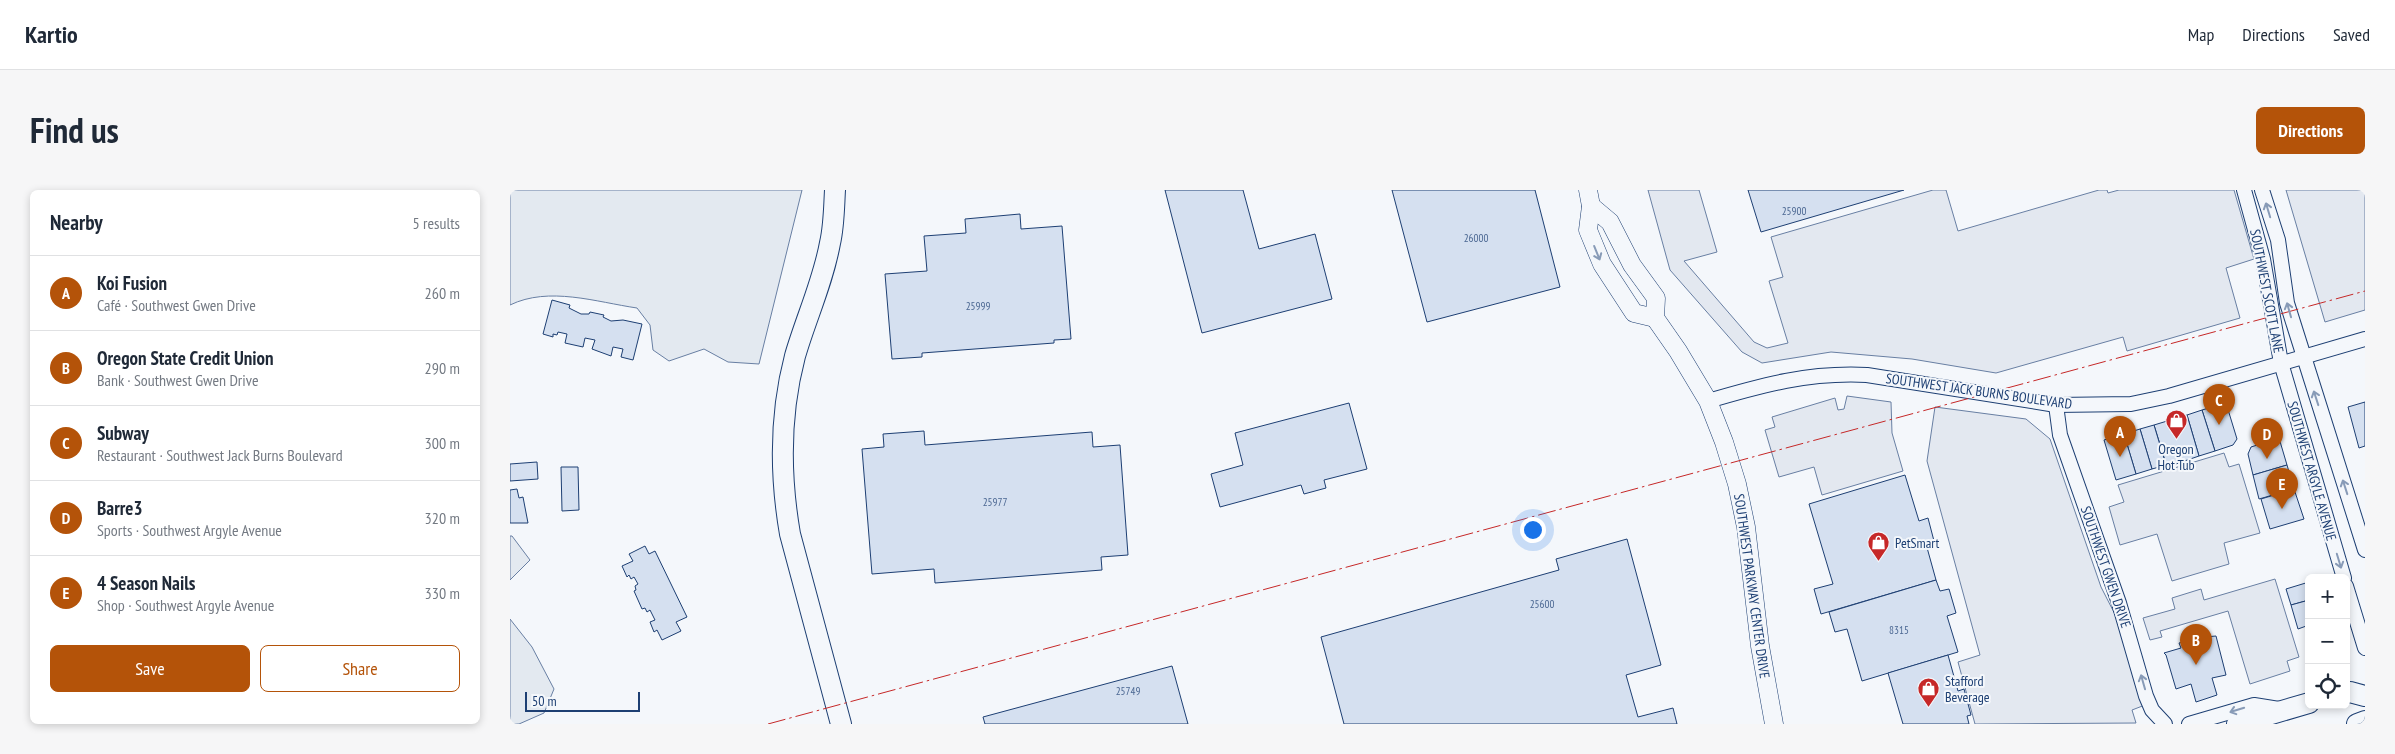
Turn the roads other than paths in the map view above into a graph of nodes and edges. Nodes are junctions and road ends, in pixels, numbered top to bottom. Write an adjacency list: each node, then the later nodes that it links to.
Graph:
1 (835, 190): 21 (main road)
2 (2244, 190): 8 (street, SOUTHWEST SCOTT LANE)
3 (2262, 190): 7 (street, SOUTHWEST SCOTT LANE, one-way to 3)
4 (1590, 198): 5 (street); 5 (street, one-way to 5)
5 (1655, 318): 9 (street, SOUTHWEST PARKWAY CENTER DRIVE)
6 (2365, 338): 7 (street, SOUTHWEST JACK BURNS BOULEVARD)
7 (2303, 357): 8 (street, SOUTHWEST JACK BURNS BOULEVARD); 11 (street, SOUTHWEST ARGYLE AVENUE, one-way to 7)
8 (2281, 363): 10 (street, SOUTHWEST JACK BURNS BOULEVARD); 13 (street, SOUTHWEST ARGYLE AVENUE, one-way to 13)
9 (1708, 401): 10 (street, SOUTHWEST JACK BURNS BOULEVARD); 22 (street, SOUTHWEST PARKWAY CENTER DRIVE)
10 (2056, 405): 23 (street, SOUTHWEST GWEN DRIVE, one-way to 10)
11 (2360, 513): 12 (street, SOUTHWEST ARGYLE AVENUE)
12 (2365, 550)
13 (2343, 574)
14 (2350, 599): 15 (street)
15 (2365, 648)
16 (2350, 692): 17 (main road)
17 (2365, 696)
18 (2305, 705): 19 (main road)
19 (2284, 710): 24 (street, one-way to 24); 25 (main road)
20 (2365, 721): 26 (main road)
21 (841, 724)
22 (1774, 724)
23 (2165, 724)
24 (2188, 724)
25 (2237, 724)
26 (2357, 724)

